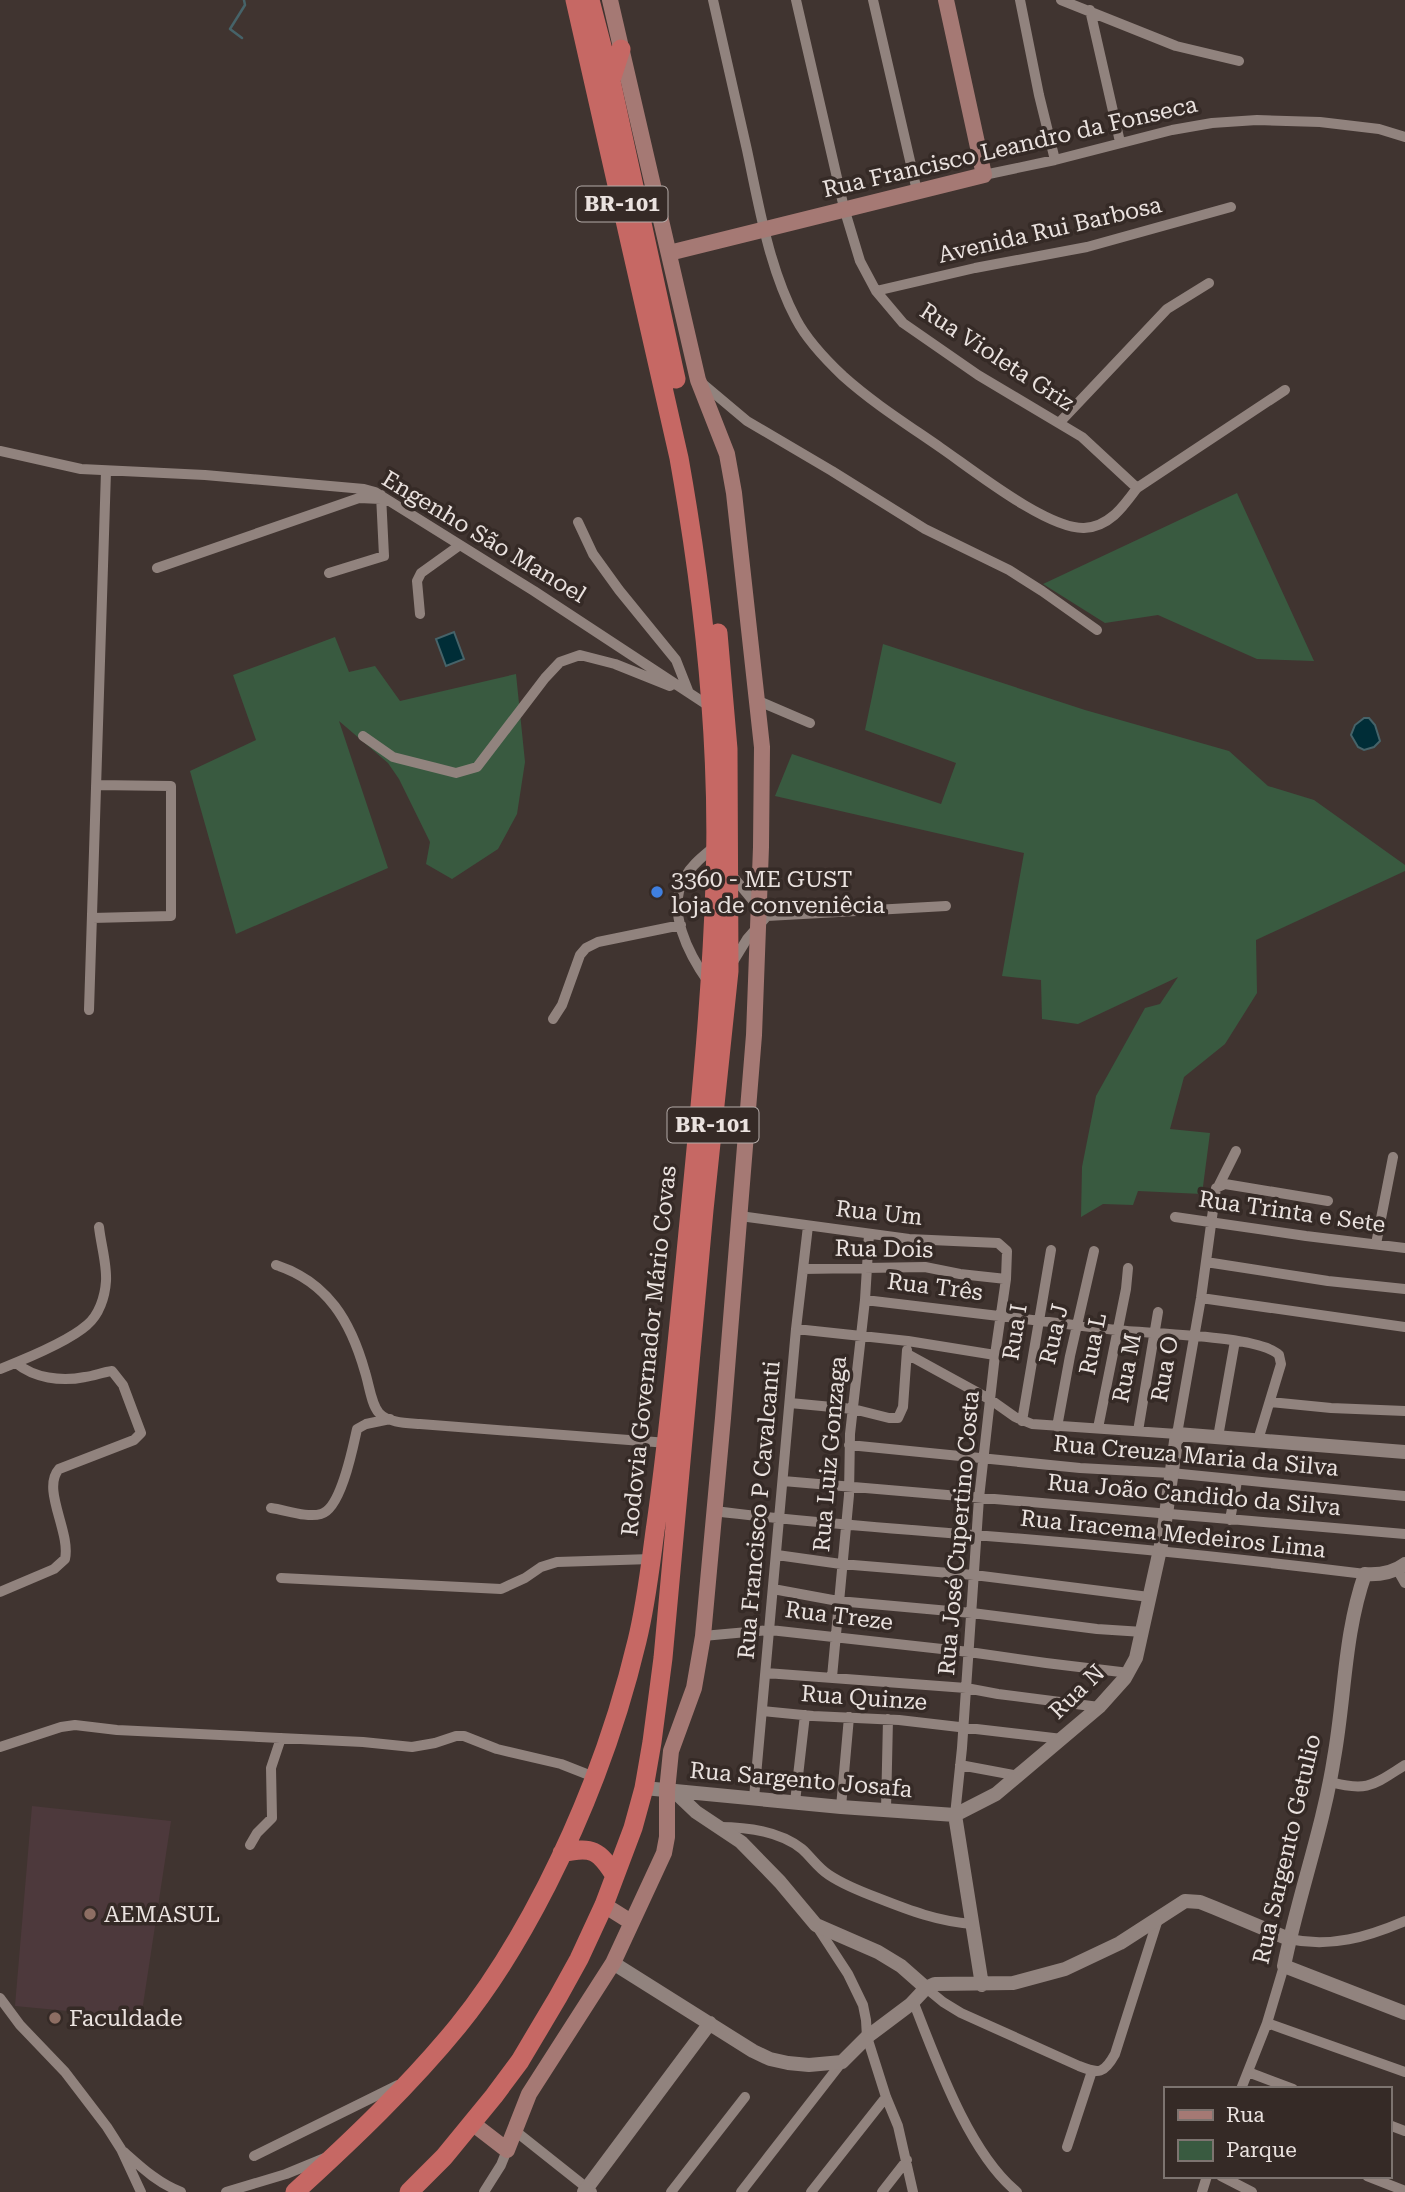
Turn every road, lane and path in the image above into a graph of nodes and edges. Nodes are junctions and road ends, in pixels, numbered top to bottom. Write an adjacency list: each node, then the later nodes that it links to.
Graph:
1 (575, 0): 40 (highway, Rodovia Governador Mário Covas / BR-101)
2 (590, 0): 13 (highway, Rodovia Governador Mário Covas / BR-101)
3 (610, 0): 11 (main road)
4 (713, 0): 21 (street)
5 (796, 0): 20 (street, Rua Violeta Griz)
6 (873, 0): 18 (street)
7 (946, 0): 17 (main road)
8 (1020, 0): 16 (street)
9 (1061, 0): 10 (street)
10 (1090, 10): 12 (street); 15 (street)
11 (621, 49): 13 (highway); 22 (main road)
12 (1239, 61)
13 (611, 81): 45 (highway, Rodovia Governador Mário Covas / BR-101)
14 (1405, 137): 15 (street, Rua Francisco Leandro da Fonseca)
15 (1121, 142): 16 (street, Rua Francisco Leandro da Fonseca)
16 (1055, 160): 17 (street, Rua Francisco Leandro da Fonseca)
17 (984, 175): 18 (main road, Rua Francisco Leandro da Fonseca)
18 (917, 191): 20 (main road, Rua Francisco Leandro da Fonseca)
19 (1231, 207): 24 (street, Avenida Rui Barbosa)
20 (844, 208): 21 (main road, Rua Francisco Leandro da Fonseca); 24 (street, Rua Violeta Griz)
21 (765, 229): 22 (main road, Rua Francisco Leandro da Fonseca); 30 (street)
22 (669, 253): 25 (main road)
23 (1209, 282): 27 (street)
24 (876, 291): 27 (street, Rua Violeta Griz)
25 (698, 380): 37 (street); 39 (main road)
26 (1284, 390): 30 (street)
27 (1060, 422): 30 (street, Rua Violeta Griz)
28 (0, 451): 29 (street, Engenho São Manoel)
29 (106, 471): 31 (street, Engenho São Manoel); 43 (street)
30 (1137, 488)
31 (381, 497): 33 (street, Engenho São Manoel); 34 (street); 35 (street)
32 (578, 522): 38 (street)
33 (460, 544): 36 (street); 38 (street, Engenho São Manoel)
34 (158, 568)
35 (329, 573)
36 (420, 614)
37 (1097, 630)
38 (689, 693): 40 (street, Engenho São Manoel); 42 (street)
39 (757, 700): 41 (street); 47 (main road)
40 (712, 708): 44 (highway, Rodovia Governador Mário Covas / BR-101)
41 (810, 723)
42 (363, 736)
43 (96, 785): 48 (street); 48 (street)
44 (715, 846): 49 (street); 51 (highway, Rodovia Governador Mário Covas / BR-101)
45 (728, 870): 47 (street); 50 (highway, Rodovia Governador Mário Covas / BR-101)
46 (946, 906): 47 (street)
47 (761, 916): 50 (street); 58 (main road)
48 (92, 918): 52 (street)
49 (681, 925): 51 (street); 53 (street)
50 (729, 971): 162 (highway, Rodovia Governador Mário Covas / BR-101)
51 (710, 985): 107 (highway, Rodovia Governador Mário Covas / BR-101)
52 (89, 1010)
53 (552, 1019)
54 (1236, 1151): 56 (street)
55 (1393, 1157): 64 (street)
56 (1217, 1189): 57 (street); 60 (street, Rua O)
57 (1328, 1201)
58 (740, 1216): 61 (street, Rua Um); 118 (main road)
59 (1174, 1217): 60 (street, Rua Trinta e Sete)
60 (1212, 1223): 64 (street, Rua Trinta e Sete); 69 (street, Rua O)
61 (808, 1226): 63 (street, Rua Um); 73 (street, Rua Francisco P Cavalcanti)
62 (99, 1227): 92 (street)
63 (869, 1234): 68 (street, Rua Um); 71 (street, Rua Luiz Gonzaga)
64 (1376, 1244): 65 (street, Rua Trinta e Sete)
65 (1405, 1248)
66 (1051, 1250): 80 (street, Rua I)
67 (1094, 1251): 81 (street, Rua J)
68 (1008, 1255): 74 (street, Rua José Cupertino Costa)
69 (1206, 1262): 75 (street); 76 (street, Rua O)
70 (276, 1265): 99 (street)
71 (868, 1268): 73 (street, Rua Dois); 74 (street, Rua Dois); 77 (street, Rua Luiz Gonzaga)
72 (1128, 1268): 84 (street, Rua L)
73 (803, 1269): 83 (street, Rua Francisco P Cavalcanti)
74 (1006, 1279): 79 (street, Rua José Cupertino Costa)
75 (1405, 1289)
76 (1201, 1298): 82 (street); 87 (street, Rua O)
77 (865, 1300): 79 (street, Rua Três); 86 (street, Rua Luiz Gonzaga)
78 (1158, 1312): 85 (street, Rua M)
79 (1001, 1316): 80 (street, Rua Três); 91 (street, Rua José Cupertino Costa)
80 (1038, 1319): 81 (street, Rua Três); 100 (street, Rua I)
81 (1078, 1324): 84 (street, Rua Três); 101 (street, Rua J)
82 (1405, 1327)
83 (796, 1329): 86 (street); 96 (street, Rua Francisco P Cavalcanti)
84 (1116, 1330): 85 (street, Rua Três); 102 (street, Rua L)
85 (1156, 1334): 87 (street, Rua Três); 103 (street, Rua M)
86 (861, 1336): 88 (street); 97 (street, Rua Luiz Gonzaga)
87 (1194, 1336): 89 (street, Rua Três); 104 (street, Rua O)
88 (908, 1341): 90 (street); 91 (street)
89 (1235, 1341): 95 (street, Rua Três); 105 (street)
90 (906, 1354): 94 (street); 97 (street)
91 (995, 1354): 94 (street, Rua José Cupertino Costa)
92 (16, 1363): 93 (street); 135 (street)
93 (0, 1369)
94 (991, 1400): 100 (street); 110 (street, Rua José Cupertino Costa)
95 (1270, 1402): 98 (street); 106 (street)
96 (790, 1403): 97 (street); 112 (street, Rua Francisco P Cavalcanti)
97 (853, 1409): 108 (street, Rua Luiz Gonzaga)
98 (1405, 1411)
99 (390, 1419): 107 (street); 117 (street)
100 (1022, 1421): 101 (street)
101 (1057, 1427): 102 (street)
102 (1098, 1429): 103 (street)
103 (1138, 1431): 104 (street)
104 (1177, 1434): 105 (street); 111 (street, Rua O)
105 (1218, 1437): 106 (street)
106 (1258, 1440): 109 (street)
107 (667, 1443): 127 (highway, Rodovia Governador Mário Covas / BR-101)
108 (849, 1445): 110 (street, Rua Creuza Maria da Silva); 114 (street, Rua Luiz Gonzaga)
109 (1405, 1452)
110 (983, 1458): 111 (street, Rua Creuza Maria da Silva); 116 (street, Rua José Cupertino Costa)
111 (1171, 1474): 113 (street, Rua Creuza Maria da Silva); 119 (street, Rua O)
112 (783, 1481): 114 (street, Rua João Candido da Silva); 120 (street, Rua Francisco P Cavalcanti)
113 (1237, 1481): 115 (street, Rua Creuza Maria da Silva); 121 (street)
114 (849, 1486): 116 (street, Rua João Candido da Silva); 122 (street, Rua Luiz Gonzaga)
115 (1405, 1496)
116 (979, 1498): 119 (street, Rua João Candido da Silva); 124 (street, Rua José Cupertino Costa)
117 (271, 1508)
118 (714, 1511): 120 (street, Rua Iracema Medeiros Lima); 141 (main road)
119 (1167, 1513): 121 (street, Rua João Candido da Silva); 125 (street, Rua O)
120 (779, 1519): 122 (street, Rua Iracema Medeiros Lima); 126 (street, Rua Francisco P Cavalcanti)
121 (1230, 1520): 123 (street, Rua João Candido da Silva)
122 (845, 1526): 124 (street, Rua Iracema Medeiros Lima); 128 (street, Rua Luiz Gonzaga)
123 (1405, 1534)
124 (976, 1535): 125 (street, Rua Iracema Medeiros Lima); 131 (street, Rua José Cupertino Costa)
125 (1160, 1552): 130 (street, Rua Iracema Medeiros Lima); 136 (street, Rua N)
126 (777, 1555): 128 (street); 134 (street, Rua Francisco P Cavalcanti)
127 (651, 1559): 132 (street); 160 (highway, Rodovia Governador Mário Covas / BR-101)
128 (841, 1564): 131 (street); 137 (street, Rua Luiz Gonzaga)
129 (1401, 1567): 130 (street); 133 (street)
130 (1365, 1574): 161 (street, Rua Sargento Getulio)
131 (974, 1575): 136 (street); 138 (street, Rua José Cupertino Costa)
132 (281, 1578)
133 (1405, 1583)
134 (773, 1589): 137 (street); 139 (street, Rua Francisco P Cavalcanti)
135 (0, 1592)
136 (1149, 1597): 140 (street, Rua N)
137 (838, 1601): 138 (street); 142 (street, Rua Luiz Gonzaga)
138 (972, 1613): 140 (street); 143 (street, Rua José Cupertino Costa)
139 (770, 1630): 141 (street, Rua Treze); 142 (street, Rua Treze); 144 (street, Rua Francisco P Cavalcanti)
140 (1143, 1632): 145 (street, Rua N)
141 (703, 1636): 163 (main road)
142 (835, 1638): 143 (street, Rua Treze); 146 (street, Rua Luiz Gonzaga)
143 (969, 1651): 145 (street, Rua Treze); 147 (street, Rua José Cupertino Costa)
144 (766, 1673): 146 (street); 149 (street, Rua Francisco P Cavalcanti)
145 (1129, 1673): 148 (street, Rua N)
146 (832, 1676): 147 (street)
147 (966, 1688): 148 (street); 153 (street, Rua José Cupertino Costa)
148 (1099, 1707): 155 (street, Rua N)
149 (762, 1710): 150 (street, Rua Quinze); 164 (street, Rua Francisco P Cavalcanti)
150 (805, 1715): 151 (street, Rua Quinze); 165 (street)
151 (849, 1717): 152 (street, Rua Quinze); 166 (street)
152 (888, 1719): 153 (street, Rua Quinze); 167 (street)
153 (963, 1728): 155 (street, Rua Quinze); 157 (street, Rua José Cupertino Costa)
154 (281, 1738): 156 (street); 160 (street); 170 (street)
155 (1062, 1739): 159 (street, Rua N)
156 (0, 1747)
157 (960, 1765): 159 (street); 168 (street, Rua José Cupertino Costa)
158 (1405, 1765): 161 (street)
159 (1019, 1776): 168 (street, Rua N)
160 (594, 1777): 171 (highway, Rodovia Governador Mário Covas / BR-101)
161 (1330, 1782): 179 (street, Rua Sargento Getulio)
162 (644, 1788): 163 (street, Rua Sargento Josafa); 172 (highway, Rodovia Governador Mário Covas / BR-101)
163 (671, 1792): 164 (street, Rua Sargento Josafa); 169 (street); 176 (main road)
164 (754, 1798): 165 (street, Rua Sargento Josafa)
165 (795, 1802): 166 (street, Rua Sargento Josafa)
166 (841, 1807): 167 (street, Rua Sargento Josafa)
167 (886, 1810): 168 (street, Rua Sargento Josafa)
168 (955, 1815): 177 (street)
169 (719, 1827): 177 (street); 178 (street)
170 (250, 1845)
171 (562, 1853): 172 (highway); 194 (highway, Rodovia Governador Mário Covas / BR-101)
172 (615, 1876): 173 (highway, Rodovia Governador Mário Covas / BR-101)
173 (604, 1905): 176 (main road); 199 (highway, Rodovia Governador Mário Covas / BR-101)
174 (1158, 1919): 179 (street); 182 (street); 191 (street)
175 (1405, 1921): 179 (street)
176 (631, 1922): 180 (main road)
177 (972, 1924): 182 (street)
178 (816, 1925): 183 (street); 189 (street)
179 (1289, 1939): 181 (street, Rua Sargento Getulio)
180 (613, 1963): 188 (street); 200 (main road)
181 (1284, 1966): 186 (street); 187 (street, Rua Sargento Getulio)
182 (982, 1985): 183 (street)
183 (926, 1988): 185 (street); 191 (street)
184 (0, 1998): 202 (street)
185 (913, 2000): 189 (street); 222 (street)
186 (1405, 2013)
187 (1267, 2022): 192 (street, Rua Sargento Getulio); 193 (street)
188 (710, 2023): 190 (street); 209 (street)
189 (867, 2037): 190 (street); 197 (street)
190 (842, 2062): 218 (street)
191 (1092, 2071): 201 (street)
192 (1248, 2072): 195 (street, Rua Sargento Getulio); 196 (street)
193 (1405, 2072)
194 (410, 2079): 204 (highway, Rodovia Governador Mário Covas / BR-101); 205 (street)
195 (1242, 2087)
196 (1288, 2087)
197 (886, 2096): 206 (street); 219 (street)
198 (745, 2097): 217 (street)
199 (472, 2123): 203 (main road); 215 (highway, Rodovia Governador Mário Covas / BR-101)
200 (514, 2130): 203 (main road); 209 (street)
201 (1067, 2147)
202 (121, 2149): 211 (street); 212 (street)
203 (507, 2151): 216 (street)
204 (337, 2153): 213 (street); 214 (highway, Rodovia Governador Mário Covas / BR-101)
205 (254, 2156)
206 (907, 2160): 220 (street); 221 (street)
207 (1225, 2178): 223 (street)
208 (1372, 2178): 210 (street)
209 (588, 2191)
210 (1405, 2191)
211 (141, 2192)
212 (181, 2192)
213 (226, 2192)
214 (295, 2192)
215 (409, 2192)
216 (484, 2192)
217 (671, 2192)
218 (741, 2192)
219 (811, 2192)
220 (882, 2192)
221 (913, 2192)
222 (1017, 2192)
223 (1252, 2192)

